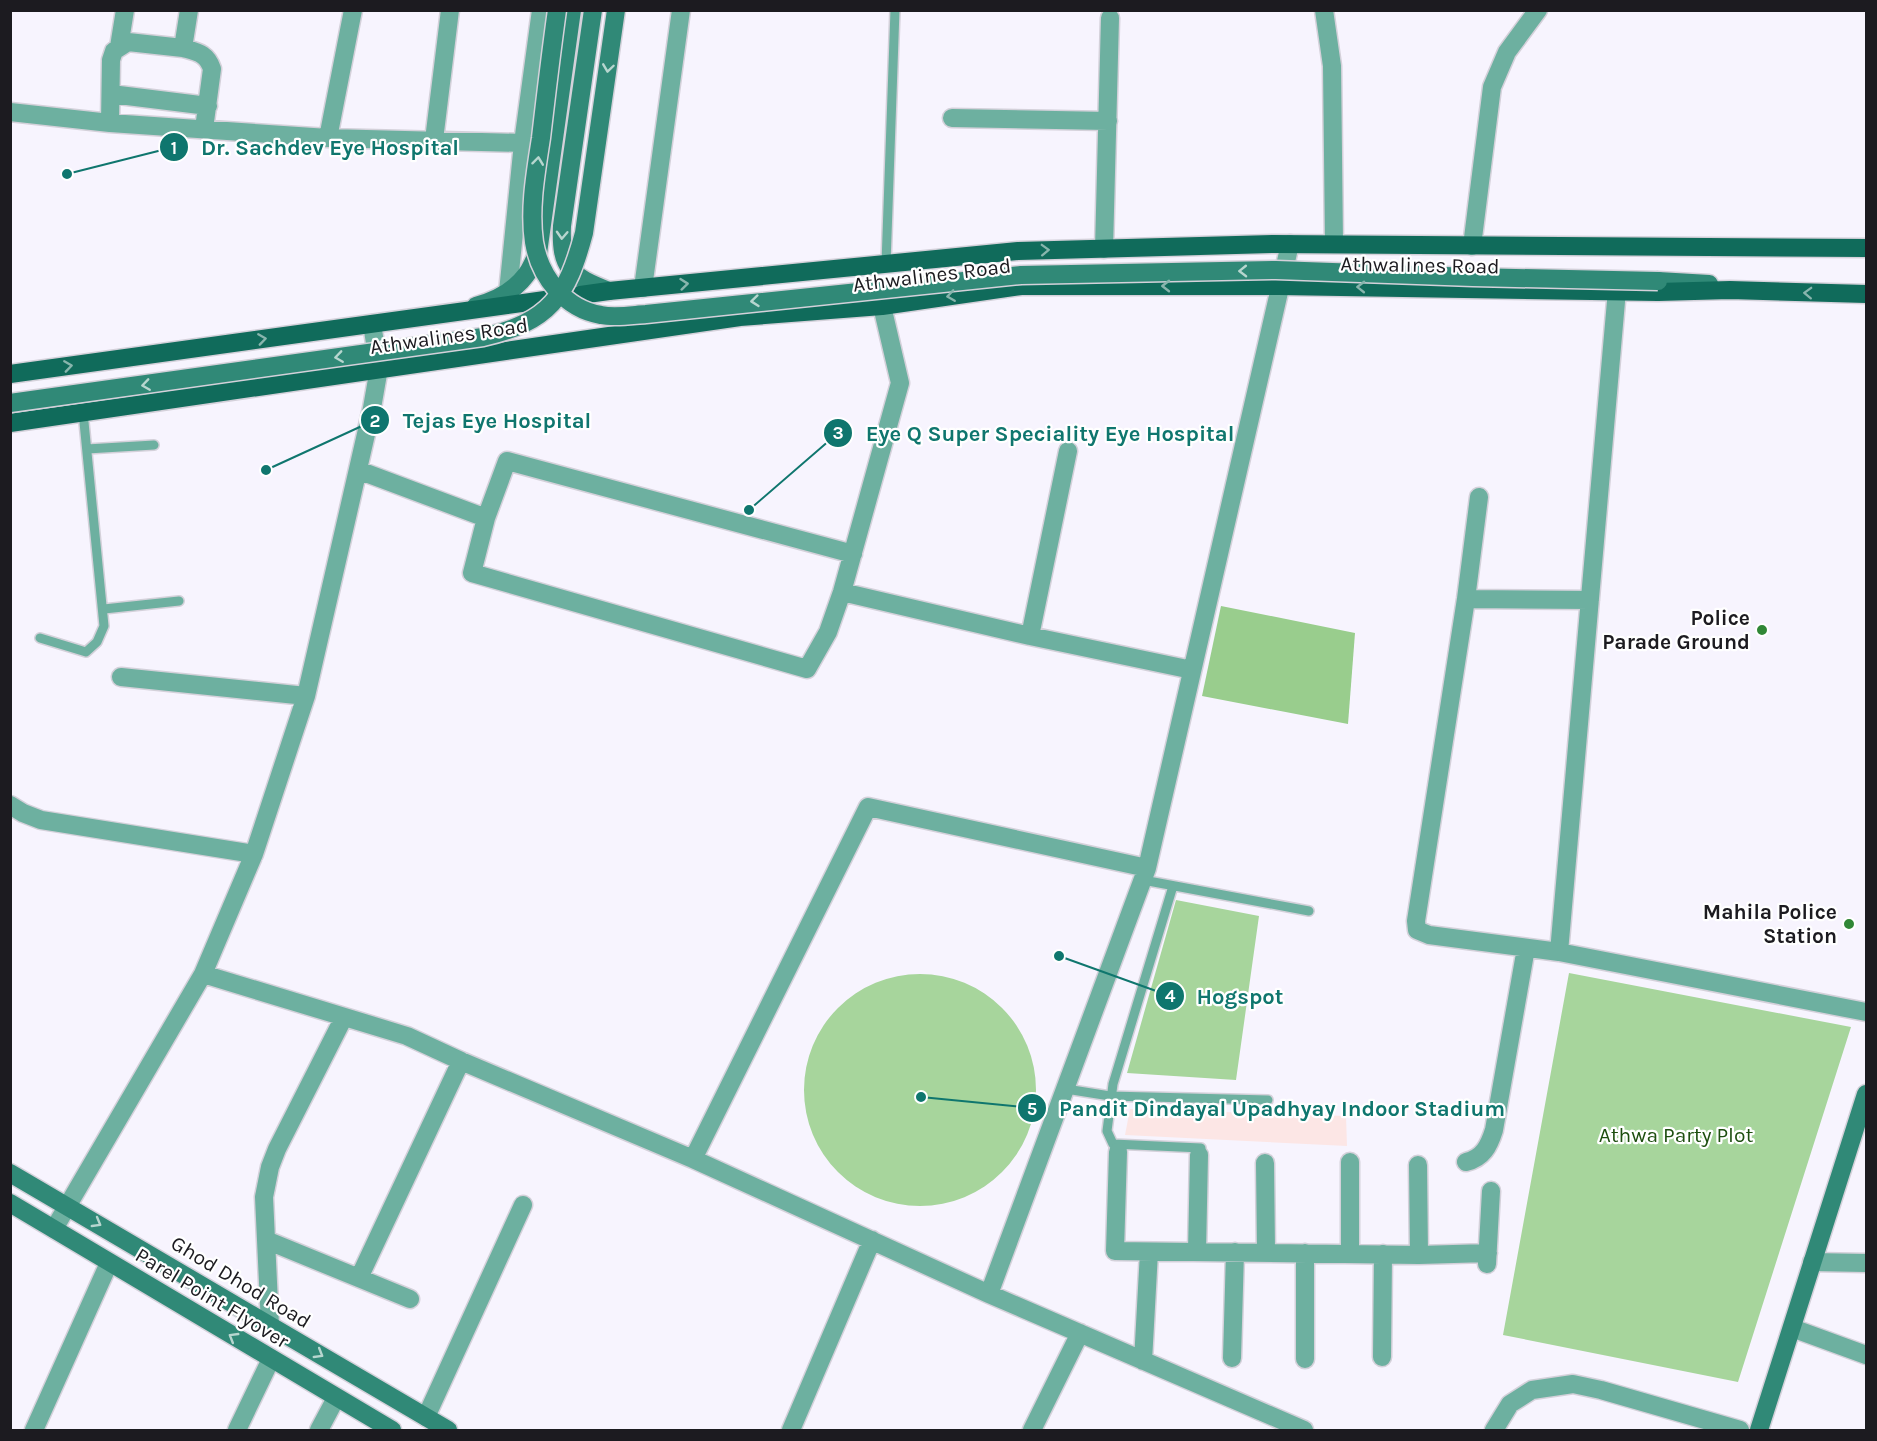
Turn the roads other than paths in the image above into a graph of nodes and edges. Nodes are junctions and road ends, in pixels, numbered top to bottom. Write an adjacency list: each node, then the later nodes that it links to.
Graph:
1 (125, 10): 15 (street)
2 (189, 10): 16 (street)
3 (353, 10): 24 (street)
4 (450, 10): 25 (street)
5 (541, 10): 26 (street)
6 (557, 10): 36 (main road, one-way to 6, bridge)
7 (573, 10): 40 (main road)
8 (593, 10): 37 (main road, one-way to 37)
9 (616, 10): 46 (main road, one-way to 46, bridge)
10 (681, 10): 35 (street)
11 (895, 10): 32 (lane)
12 (1324, 10): 28 (street)
13 (1538, 10): 29 (street)
14 (1110, 18): 21 (street)
15 (119, 46): 16 (street); 17 (street)
16 (183, 48): 18 (street)
17 (111, 94): 18 (street); 22 (street)
18 (208, 106): 23 (street)
19 (10, 112): 22 (street)
20 (952, 118): 21 (street)
21 (1108, 121): 31 (street)
22 (110, 123): 23 (street)
23 (204, 129): 24 (street)
24 (328, 138): 25 (street)
25 (434, 140): 26 (street)
26 (523, 143): 40 (street)
27 (1290, 244): 28 (main road, Athwalines Road); 31 (main road, Athwalines Road); 34 (street)
28 (1334, 244): 29 (main road, Athwalines Road)
29 (1472, 246): 30 (main road, Athwalines Road)
30 (1866, 248)
31 (1104, 249): 32 (main road, Athwalines Road, one-way to 31)
32 (886, 264): 33 (main road, Athwalines Road)
33 (794, 273): 35 (main road, Athwalines Road, one-way to 33); 42 (main road)
34 (1279, 286): 38 (main road, Athwalines Road, one-way to 34); 41 (main road, Athwalines Road, one-way to 41); 63 (street)
35 (643, 288): 37 (main road, Athwalines Road)
36 (1730, 290): 38 (main road, Athwalines Road); 39 (main road, Athwalines Road, one-way to 36)
37 (609, 291): 40 (main road, Athwalines Road)
38 (1617, 291): 58 (street)
39 (1866, 294)
40 (509, 298): 43 (main road, Athwalines Road)
41 (882, 306): 42 (main road, Athwalines Road); 55 (street)
42 (798, 312): 44 (main road, Athwalines Road)
43 (372, 324): 44 (street); 45 (main road, Athwalines Road, one-way to 43)
44 (379, 368): 47 (main road, Athwalines Road); 52 (street)
45 (10, 374)
46 (10, 404)
47 (83, 412): 48 (main road, Athwalines Road); 50 (lane)
48 (10, 423)
49 (154, 445): 50 (lane)
50 (87, 450): 60 (lane)
51 (1068, 451): 61 (street)
52 (358, 470): 54 (street); 65 (street)
53 (1479, 497): 57 (street)
54 (486, 518): 55 (street); 56 (street)
55 (853, 554): 56 (street)
56 (842, 592): 61 (street)
57 (1466, 599): 58 (street); 71 (street)
58 (1590, 600): 72 (street)
59 (179, 602): 60 (lane)
60 (104, 609): 62 (lane)
61 (1029, 636): 63 (street)
62 (40, 638)
63 (1192, 670): 68 (street)
64 (121, 677): 65 (street)
65 (306, 696): 67 (street)
66 (10, 805): 67 (street)
67 (254, 854): 73 (street)
68 (1145, 874): 69 (lane); 77 (street); 83 (street)
69 (1173, 886): 70 (lane); 79 (lane)
70 (1309, 911)
71 (1526, 948): 72 (street); 85 (street)
72 (1559, 952): 74 (street)
73 (203, 974): 75 (street); 92 (street)
74 (1866, 1012)
75 (344, 1017): 76 (street); 94 (street)
76 (461, 1061): 83 (street); 107 (street)
77 (1066, 1089): 79 (lane); 108 (street)
78 (1866, 1094): 104 (main road)
79 (1110, 1096): 80 (lane); 82 (lane)
80 (1268, 1100)
81 (1118, 1152): 97 (street)
82 (1200, 1152): 98 (street)
83 (693, 1159): 95 (street)
84 (1350, 1162): 101 (street)
85 (1466, 1162)
86 (1264, 1163): 96 (street)
87 (1418, 1165): 103 (street)
88 (10, 1173): 92 (main road, Ghod Dhod Road)
89 (1491, 1191): 103 (street)
90 (10, 1203): 93 (main road, Parel Point Flyover)
91 (523, 1205): 120 (street)
92 (67, 1206): 93 (street); 110 (main road, Ghod Dhod Road, one-way to 110)
93 (54, 1229): 105 (main road, Parel Point Flyover)
94 (266, 1240): 107 (street); 110 (street)
95 (872, 1240): 108 (street); 126 (street)
96 (1266, 1251): 99 (street); 100 (street)
97 (1149, 1252): 98 (street); 118 (street)
98 (1197, 1252): 99 (street)
99 (1235, 1252): 115 (street)
100 (1305, 1253): 101 (street); 117 (street)
101 (1350, 1254): 102 (street)
102 (1383, 1254): 103 (street); 114 (street)
103 (1419, 1255)
104 (1812, 1262): 106 (street); 111 (main road)
105 (109, 1263): 116 (main road, Parel Point Flyover, one-way to 105); 121 (street)
106 (1866, 1263)
107 (359, 1278): 109 (street)
108 (989, 1294): 112 (street)
109 (410, 1299)
110 (270, 1325): 120 (main road, Ghod Dhod Road, one-way to 120)
111 (1792, 1328): 113 (street); 131 (main road)
112 (1080, 1333): 118 (street); 127 (street)
113 (1866, 1355)
114 (1382, 1357)
115 (1232, 1358)
116 (271, 1359): 119 (main road, Parel Point Flyover); 122 (street)
117 (1305, 1359)
118 (1143, 1361): 128 (street)
119 (336, 1398): 123 (street); 124 (main road, Parel Point Flyover)
120 (426, 1417): 125 (main road, Ghod Dhod Road)
121 (34, 1431)
122 (237, 1431)
123 (319, 1431)
124 (392, 1431)
125 (448, 1431)
126 (791, 1431)
127 (1032, 1431)
128 (1304, 1431)
129 (1494, 1431): 130 (street)
130 (1740, 1431)
131 (1759, 1431)

